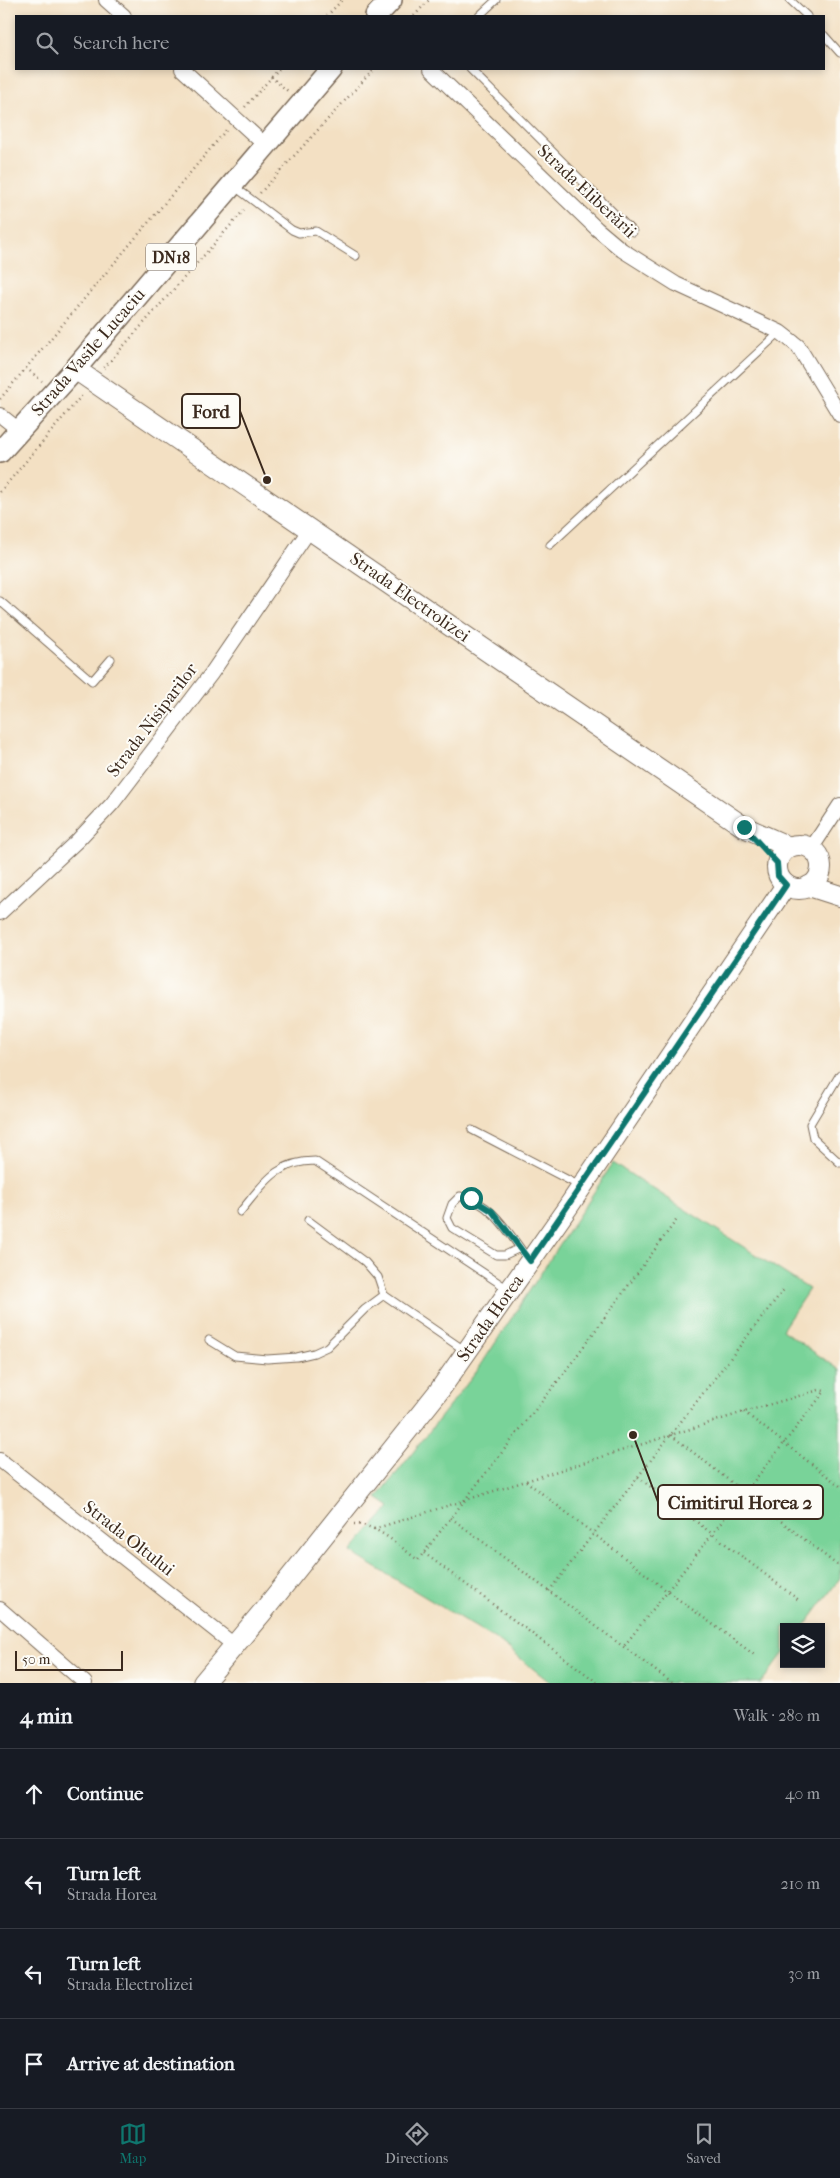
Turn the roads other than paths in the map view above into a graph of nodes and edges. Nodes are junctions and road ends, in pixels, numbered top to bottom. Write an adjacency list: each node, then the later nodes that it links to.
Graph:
1 (106, 0): 5 (street)
2 (391, 0): 6 (main road)
3 (496, 0): 7 (lane)
4 (790, 0): 8 (lane)
5 (123, 15)
6 (377, 15)
7 (480, 15)
8 (806, 15)
9 (825, 35): 10 (lane)
10 (840, 53)
11 (183, 70): 15 (street)
12 (330, 70): 15 (main road, Strada Vasile Lucaciu / DN18)
13 (432, 70): 19 (street, Strada Eliberării)
14 (471, 70): 17 (lane)
15 (265, 145): 16 (main road, Strada Vasile Lucaciu / DN18)
16 (232, 184): 18 (lane); 20 (main road, Strada Vasile Lucaciu / DN18)
17 (633, 232)
18 (356, 256)
19 (780, 332): 22 (street, Strada Eliberării); 26 (lane)
20 (75, 369): 23 (main road, Strada Vasile Lucaciu / DN18); 25 (street, Strada Electrolizei)
21 (0, 415): 23 (street)
22 (840, 415)
23 (19, 430): 24 (main road, Strada Vasile Lucaciu / DN18)
24 (0, 452)
25 (310, 528): 30 (street, Strada Electrolizei); 39 (street, Strada Nisiparilor)
26 (550, 545)
27 (0, 601): 28 (lane)
28 (111, 659)
29 (840, 805): 32 (street)
30 (744, 827): 31 (street, Strada Electrolizei); 33 (street, Strada Electrolizei)
31 (789, 847): 32 (street); 33 (street)
32 (811, 848): 34 (street)
33 (777, 863): 35 (street)
34 (821, 868): 36 (street); 37 (street)
35 (786, 885): 36 (street); 43 (street, Strada Horea)
36 (809, 886): 38 (street)
37 (840, 889)
38 (840, 896)
39 (0, 913)
40 (840, 1074): 42 (lane)
41 (472, 1130): 43 (lane)
42 (840, 1163)
43 (582, 1187): 46 (street, Strada Horea)
44 (240, 1212): 47 (lane)
45 (308, 1220): 48 (lane)
46 (525, 1255): 46 (lane); 47 (street, Strada Horea)
47 (510, 1290): 50 (street, Strada Horea)
48 (384, 1295): 49 (lane); 50 (lane)
49 (209, 1340)
50 (467, 1352): 53 (street, Strada Horea)
51 (0, 1460): 53 (street, Strada Oltului)
52 (0, 1610): 54 (street)
53 (234, 1645): 55 (street, Strada Horea)
54 (85, 1683)
55 (203, 1683)

